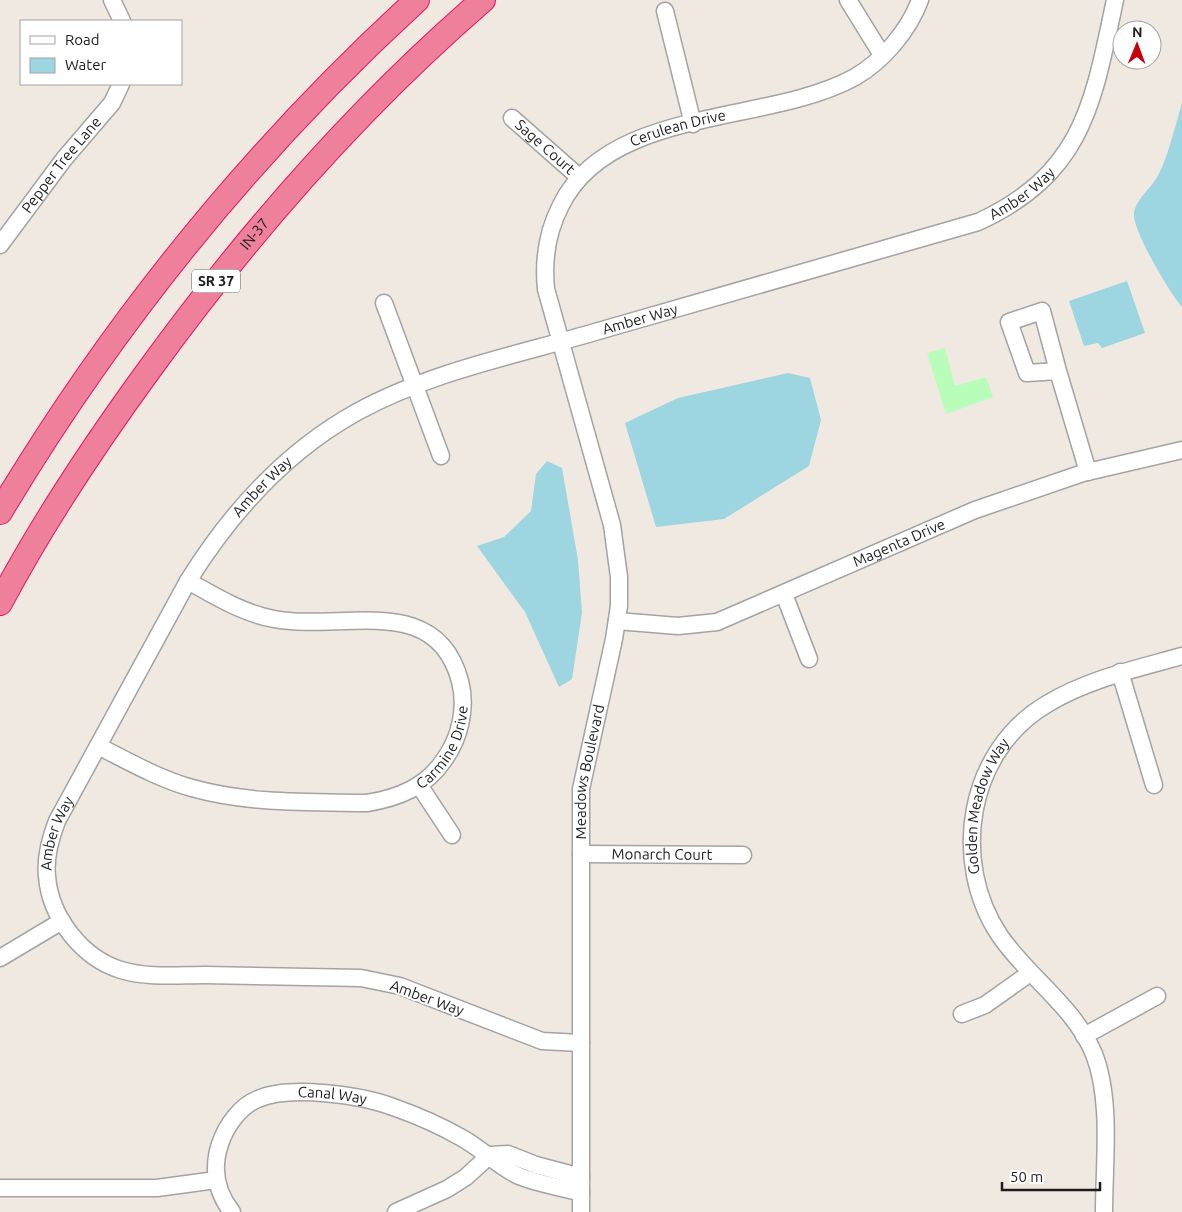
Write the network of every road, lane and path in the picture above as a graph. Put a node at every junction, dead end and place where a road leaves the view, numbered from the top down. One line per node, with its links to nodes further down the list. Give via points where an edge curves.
1 (112, 0): 8 (street)
2 (417, 0): 22 (highway, SR 37, via 299,116 215,211 100,359)
3 (484, 0): 25 (highway, IN-37 / SR 37, via 356,121 232,261 108,426)
4 (848, 0): 9 (street)
5 (920, 0): 9 (street, Cerulean Drive, via 905,29)
6 (1115, 0): 16 (street, Amber Way, via 1099,77 1084,122 1050,172 996,214 978,222)
7 (665, 11): 12 (street)
8 (122, 20)
9 (882, 55): 12 (street, Cerulean Drive, via 866,70 839,84)
10 (121, 85): 14 (street, Pepper Tree Lane, via 112,103 64,159)
11 (512, 118): 13 (street, Sage Court)
12 (693, 124): 13 (street, Cerulean Drive, via 612,150)
13 (579, 177): 16 (street, Cerulean Drive, via 566,193 547,243 546,289)
14 (0, 245)
15 (384, 303): 18 (street)
16 (561, 342): 18 (street, Amber Way, via 443,376); 26 (street, Meadows Boulevard, via 617,548)
17 (1058, 371): 21 (street)
18 (416, 387): 20 (street); 23 (street, Amber Way, via 357,412 278,469 226,524)
19 (1182, 450): 21 (street, Magenta Drive)
20 (441, 456)
21 (1088, 472): 24 (street, Magenta Drive, via 975,510)
22 (0, 512)
23 (188, 581): 30 (street, Amber Way); 31 (street, Carmine Drive, via 229,604 275,619 410,624 434,636 451,656 456,669 462,692 462,716 449,753 439,768)
24 (784, 594): 26 (street, Magenta Drive, via 717,622 678,626); 28 (street)
25 (0, 603)
26 (617, 622): 34 (street, Meadows Boulevard, via 581,789)
27 (1182, 656): 29 (street, Golden Meadow Way)
28 (809, 659)
29 (1120, 672): 32 (street); 38 (street, Golden Meadow Way, via 1046,704 1024,721 1004,743 981,783 971,828 976,886 1000,935)
30 (98, 746): 31 (street, Carmine Drive, via 191,788 247,798 367,803 402,795); 36 (street, Amber Way, via 57,821 48,847 49,889)
31 (420, 785): 33 (street)
32 (1154, 785)
33 (452, 835)
34 (581, 854): 35 (street, Monarch Court); 42 (street, Meadows Boulevard)
35 (743, 854)
36 (62, 921): 37 (street); 42 (street, Amber Way, via 70,934 96,958 128,971 380,981 542,1041)
37 (0, 958)
38 (1030, 973): 40 (street, via 985,1005); 41 (street, Golden Meadow Way, via 1067,1011)
39 (1157, 996): 41 (street)
40 (962, 1014)
41 (1084, 1036): 50 (street, Golden Meadow Way, via 1098,1066 1104,1093)
42 (581, 1043): 45 (street, Meadows Boulevard)
43 (490, 1155): 44 (street, Canal Way, via 461,1137 392,1106 332,1095 284,1093 258,1099 236,1116 220,1144); 45 (street, Canal Way, via 504,1168 520,1176); 48 (street, via 447,1189)
44 (216, 1180): 46 (street, via 157,1188); 47 (street, Canal Way)
45 (581, 1185): 49 (street, Meadows Boulevard)
46 (0, 1188)
47 (232, 1212)
48 (396, 1212)
49 (581, 1212)
50 (1104, 1212)

